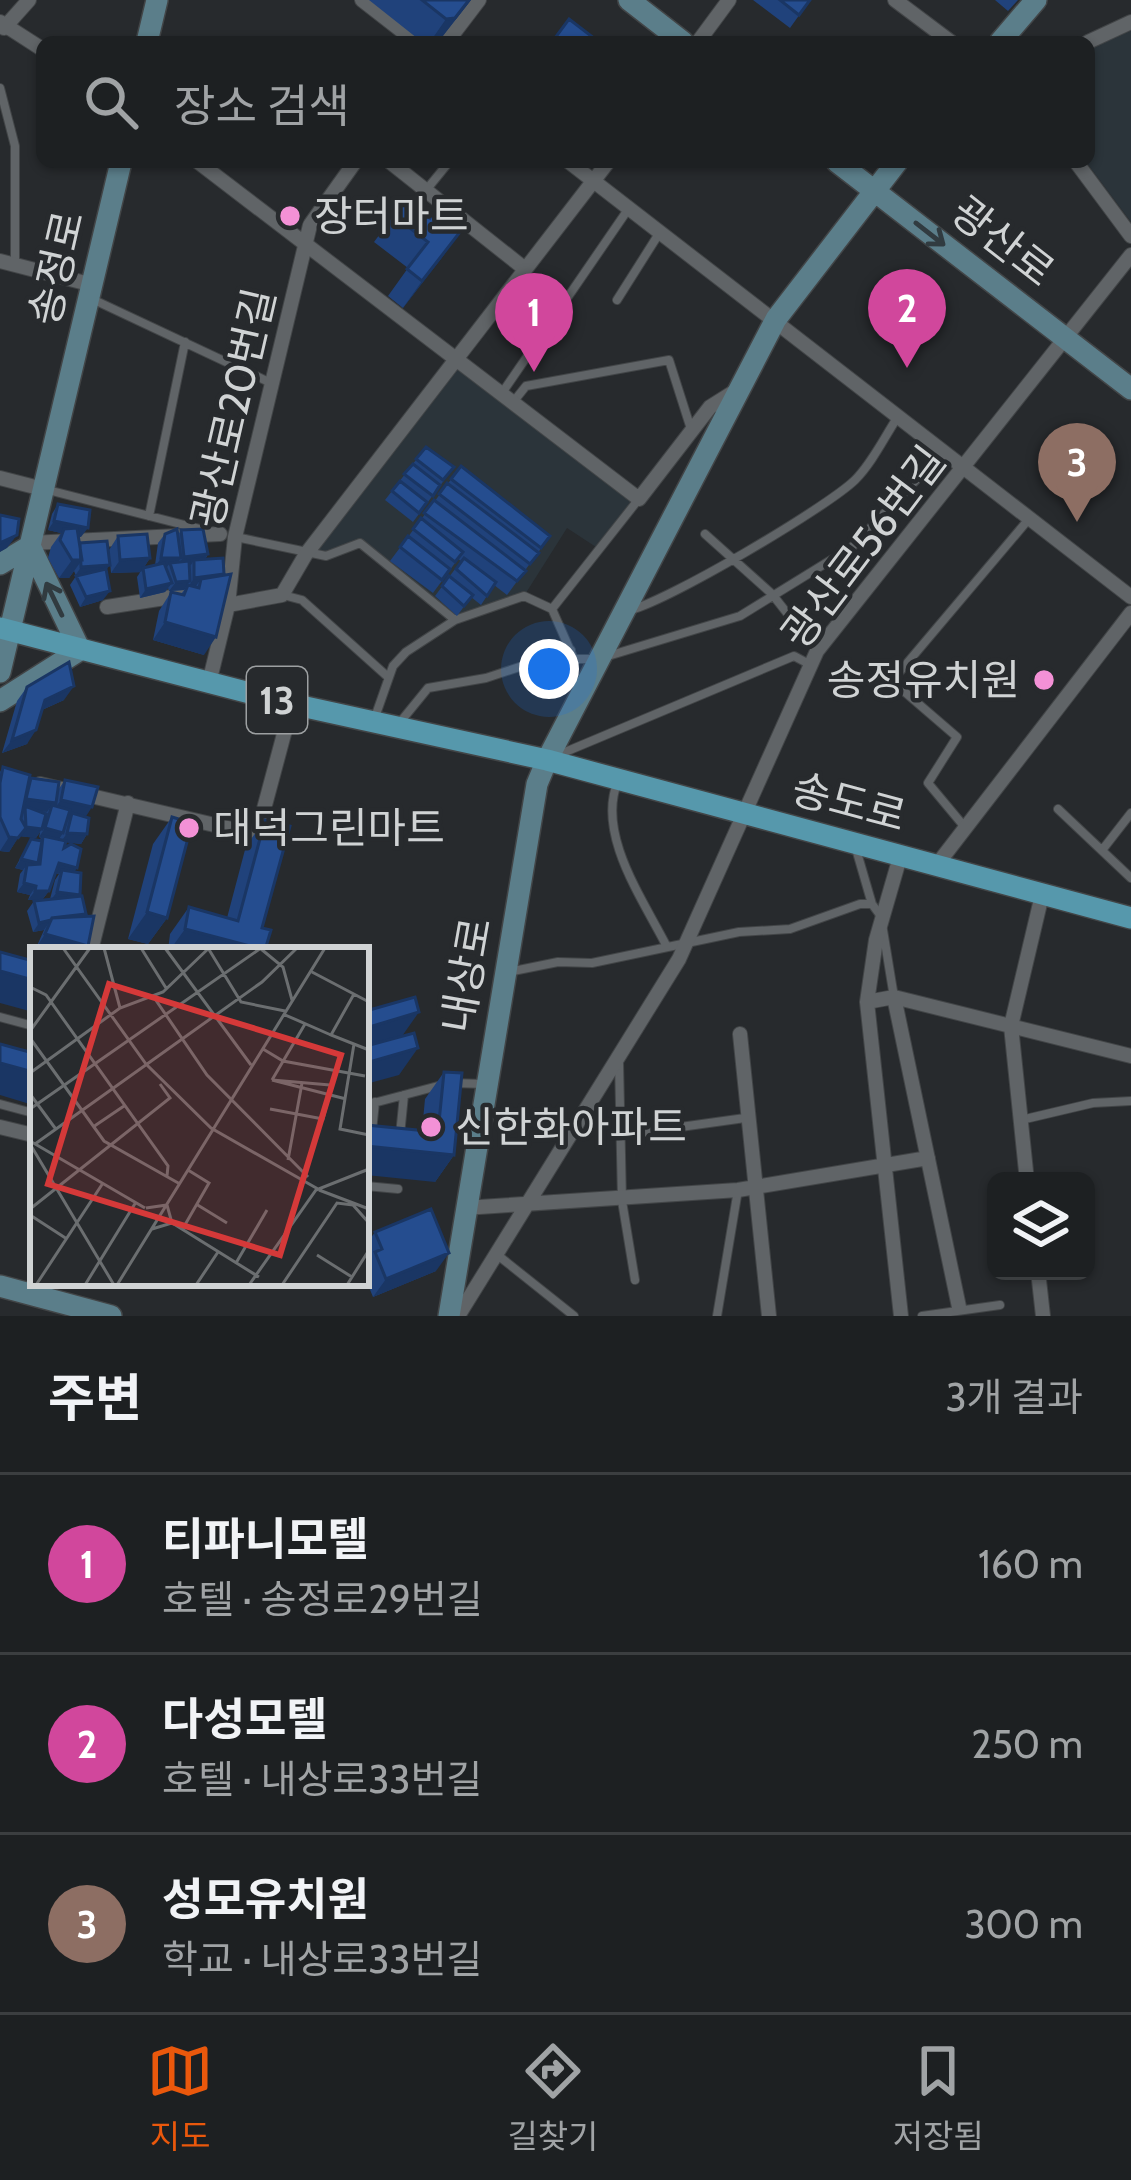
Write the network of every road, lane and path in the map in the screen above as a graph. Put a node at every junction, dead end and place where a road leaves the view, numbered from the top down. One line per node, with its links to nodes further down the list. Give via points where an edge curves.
1 (28, 0): 10 (street)
2 (157, 0): 11 (main road)
3 (362, 0): 12 (street)
4 (478, 0): 13 (street)
5 (629, 0): 14 (main road)
6 (729, 0): 15 (street)
7 (895, 0): 16 (street)
8 (1036, 0): 17 (main road)
9 (1131, 22): 18 (street)
10 (2, 26): 19 (street)
11 (149, 36)
12 (408, 36)
13 (451, 36)
14 (675, 36)
15 (702, 36)
16 (943, 36)
17 (1005, 36)
18 (1095, 39)
19 (36, 46)
20 (0, 88): 39 (lane, via 15,146)
21 (120, 168): 41 (main road, 송정로)
22 (207, 168): 37 (street)
23 (350, 168): 37 (street, 광산로20번길)
24 (399, 168): 32 (street)
25 (444, 168): 32 (lane)
26 (577, 168): 31 (street)
27 (603, 168): 31 (street)
28 (845, 168): 33 (main road, 광산로)
29 (892, 168): 33 (main road, 내상로)
30 (1080, 168): 36 (street)
31 (593, 181): 34 (street); 40 (street)
32 (426, 190): 40 (street)
33 (873, 190): 43 (main road, 내상로); 44 (main road, 광산로, one-way to 44)
34 (629, 208): 35 (street); 50 (lane)
35 (660, 232): 42 (lane); 43 (street)
36 (1131, 236)
37 (305, 240): 46 (street); 47 (street, 광산로20번길)
38 (1131, 255): 44 (street, 광산로)
39 (7, 262): 41 (street)
40 (525, 269): 46 (street)
41 (92, 292): 45 (lane); 56 (main road, 송정로)
42 (616, 300)
43 (776, 319): 49 (main road, 내상로); 51 (street)
44 (1064, 338): 48 (main road, 광산로); 54 (street, 광산로56번길)
45 (185, 342): 47 (lane); 58 (lane)
46 (455, 356): 50 (street); 63 (street)
47 (271, 383): 61 (street, 광산로20번길)
48 (1131, 389)
49 (737, 390): 52 (street); 73 (main road, 내상로)
50 (508, 398): 52 (lane, via 526,386 670,360); 57 (street)
51 (898, 417): 53 (street); 64 (lane, via 855,479)
52 (692, 429): 57 (street)
53 (943, 452): 54 (street); 67 (lane, via 852,547)
54 (964, 469): 59 (street); 79 (street, 광산로56번길)
55 (0, 478): 56 (street)
56 (43, 489): 58 (lane); 62 (main road, 송정로)
57 (639, 499): 72 (lane)
58 (149, 517): 61 (lane)
59 (1029, 519): 69 (street); 95 (lane, via 892,681 956,737 928,783)
60 (705, 534): 64 (lane)
61 (228, 535): 62 (street); 63 (lane); 66 (street, 광산로20번길)
62 (30, 544): 65 (main road); 76 (main road, 송정로); 77 (main road, one-way to 62)
63 (306, 554): 68 (street); 75 (lane, via 335,556 360,543)
64 (729, 561): 67 (lane); 73 (lane)
65 (0, 564)
66 (230, 584): 70 (street, 광산로20번길); 71 (street)
67 (772, 594): 79 (lane); 80 (lane, via 740,616)
68 (282, 595): 70 (street); 82 (lane, via 302,600)
69 (1131, 597)
70 (228, 605): 83 (street, 광산로20번길)
71 (106, 607)
72 (552, 609): 75 (lane, via 524,596); 78 (lane)
73 (623, 612): 80 (main road, 내상로)
74 (1131, 613): 95 (street)
75 (455, 620): 82 (lane, via 406,652)
76 (5, 629): 77 (main road, 송도로 / 13); 81 (main road, 송정로)
77 (80, 650): 83 (main road, 송도로 / 13); 84 (main road)
78 (571, 650): 80 (lane, via 574,659); 87 (lane, via 428,688)
79 (814, 658): 88 (lane, via 794,656); 94 (street, 광산로56번길)
80 (599, 659): 88 (main road, 내상로)
81 (0, 672)
82 (388, 677): 86 (lane)
83 (209, 683): 85 (main road, 송도로 / 13)
84 (0, 701)
85 (292, 704): 86 (main road, 송도로 / 13); 91 (street, via 257,836)
86 (374, 722): 87 (main road, 송도로 / 13)
87 (397, 726): 88 (main road, 송도로 / 13)
88 (547, 760): 90 (main road, 송도로 / 13); 108 (main road, 내상로)
89 (21, 780): 91 (street)
90 (618, 781): 94 (main road, 송도로 / 13); 106 (lane, via 610,802 619,845)
91 (128, 803): 107 (street)
92 (1058, 809): 97 (lane)
93 (1131, 813): 97 (lane)
94 (748, 816): 96 (main road, 송도로 / 13); 105 (street, 광산로56번길)
95 (963, 825): 99 (street)
96 (856, 845): 98 (main road, 송도로 / 13); 102 (lane)
97 (1103, 849): 100 (lane)
98 (900, 857): 99 (main road, 송도로 / 13); 104 (street)
99 (936, 866): 101 (main road, 송도로 / 13)
100 (1131, 878)
101 (1042, 895): 103 (main road, 송도로 / 13); 113 (street)
102 (872, 904): 104 (lane); 105 (lane, via 790,929)
103 (1131, 918)
104 (882, 920): 109 (lane); 110 (street)
105 (688, 941): 106 (lane); 116 (street, 광산로56번길)
106 (666, 945): 108 (lane)
107 (92, 947)
108 (506, 972): 117 (main road, 내상로)
109 (894, 997): 110 (street); 113 (street); 130 (street)
110 (867, 1002): 131 (street)
111 (0, 1017): 112 (lane)
112 (30, 1025)
113 (1011, 1026): 115 (street); 124 (street)
114 (740, 1034): 123 (street)
115 (1131, 1056)
116 (619, 1061): 127 (lane); 138 (street, 광산로56번길)
117 (487, 1084): 118 (lane); 139 (main road, 내상로)
118 (404, 1095): 120 (lane); 129 (lane)
119 (1131, 1101): 124 (lane)
120 (370, 1103): 128 (lane)
121 (0, 1104): 122 (lane)
122 (30, 1112)
123 (745, 1118): 127 (lane); 134 (street)
124 (1020, 1120): 132 (street)
125 (0, 1127): 126 (street)
126 (30, 1135)
127 (623, 1135): 137 (lane)
128 (370, 1142)
129 (399, 1146)
130 (928, 1158): 131 (street); 145 (street)
131 (883, 1168): 134 (street); 151 (street)
132 (1026, 1172)
133 (369, 1186): 135 (lane)
134 (754, 1188): 136 (street); 150 (street)
135 (398, 1189)
136 (738, 1190): 137 (street); 149 (lane)
137 (622, 1201): 138 (street); 141 (lane)
138 (524, 1206): 139 (street); 140 (street, 광산로56번길)
139 (464, 1208): 147 (main road, 내상로)
140 (494, 1253): 147 (street, 광산로56번길); 148 (lane)
141 (635, 1280)
142 (1039, 1280): 153 (street)
143 (0, 1286): 146 (main road)
144 (1000, 1305): 145 (lane)
145 (959, 1307): 152 (lane)
146 (111, 1316)
147 (453, 1316)
148 (574, 1316)
149 (717, 1316)
150 (769, 1316)
151 (901, 1316)
152 (922, 1316)
153 (1043, 1316)

